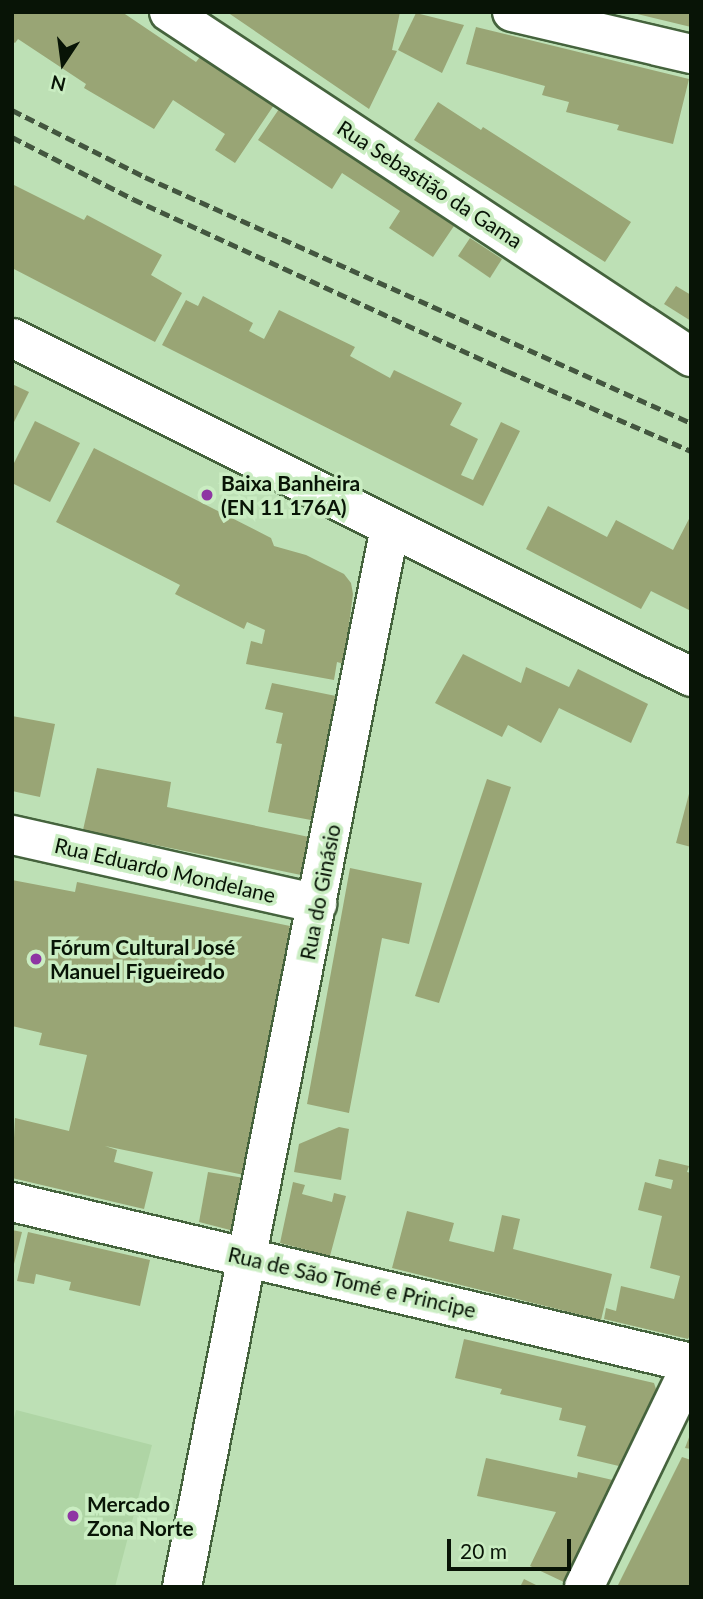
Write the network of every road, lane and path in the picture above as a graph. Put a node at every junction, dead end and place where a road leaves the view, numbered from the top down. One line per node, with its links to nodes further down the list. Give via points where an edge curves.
1 (169, 12): 5 (street, Rua Sebastião da Gama)
2 (512, 12): 3 (street)
3 (691, 54)
4 (12, 338): 6 (street)
5 (691, 356)
6 (390, 527): 7 (street); 9 (street, Rua do Ginásio)
7 (691, 677)
8 (12, 835): 9 (street, Rua Eduardo Mondelane)
9 (317, 904): 11 (street, Rua do Ginásio)
10 (12, 1202): 11 (street, Rua de São Tomé e Principe)
11 (249, 1257): 12 (street, Rua de São Tomé e Principe); 13 (street, Rua do Ginásio)
12 (691, 1365): 14 (street)
13 (182, 1587)
14 (584, 1587)

